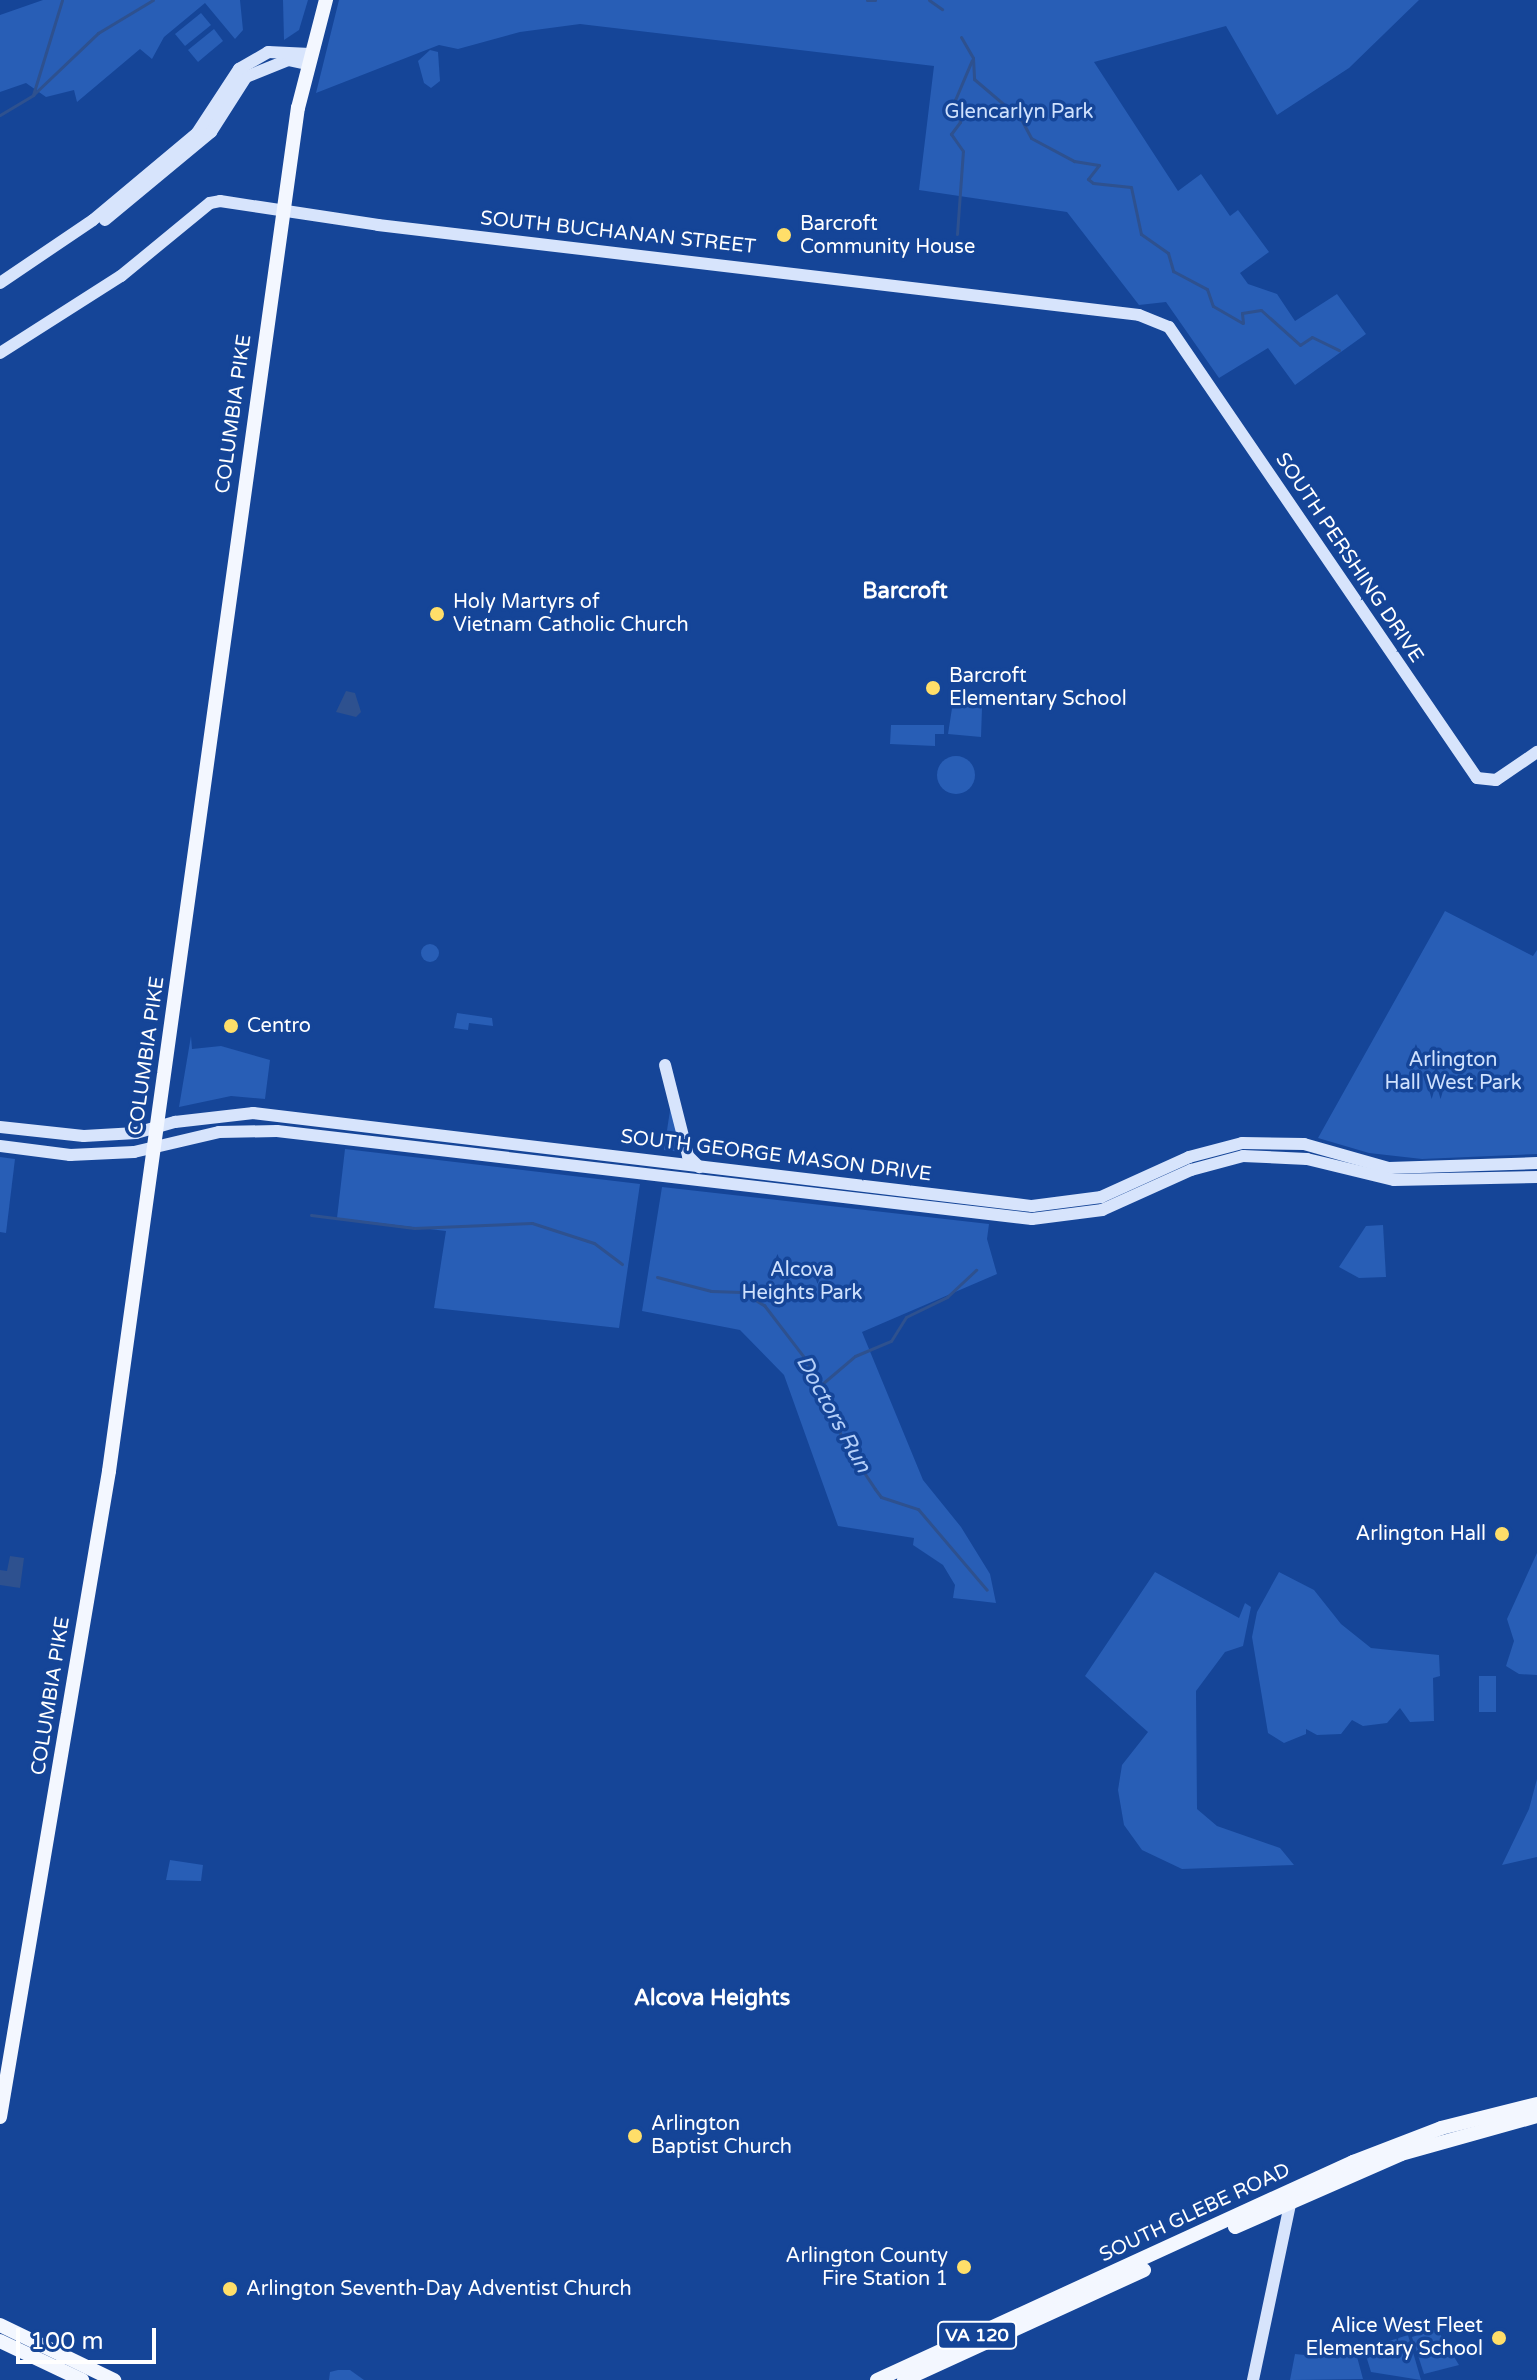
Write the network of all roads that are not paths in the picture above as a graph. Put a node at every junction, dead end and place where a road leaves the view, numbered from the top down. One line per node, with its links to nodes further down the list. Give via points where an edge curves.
1 (326, 0): 2 (main road, COLUMBIA PIKE)
2 (308, 59): 3 (main road, COLUMBIA PIKE); 4 (main road, via 280,50 246,64 230,78 197,133 93,220); 5 (main road, via 280,62 246,77 203,139 86,235)
3 (283, 211): 6 (main road, SOUTH BUCHANAN STREET); 7 (main road, SOUTH BUCHANAN STREET, via 210,203 121,276); 10 (main road, COLUMBIA PIKE)
4 (0, 283)
5 (0, 292)
6 (1139, 315): 8 (main road, SOUTH PERSHING DRIVE, via 1169,327 1477,778 1496,780)
7 (0, 353)
8 (1537, 752)
9 (665, 1065): 15 (main road, via 688,1156)
10 (159, 1126): 11 (main road, SOUTH GEORGE MASON DRIVE, via 84,1136); 13 (main road, COLUMBIA PIKE); 15 (main road, SOUTH GEORGE MASON DRIVE, via 253,1113)
11 (0, 1127)
12 (0, 1146): 13 (main road, SOUTH GEORGE MASON DRIVE, via 70,1155)
13 (155, 1147): 16 (main road, SOUTH GEORGE MASON DRIVE, via 219,1132 277,1131 1032,1219 1102,1210 1191,1170 1243,1156 1307,1159 1394,1180); 18 (main road, COLUMBIA PIKE, via 109,1471)
14 (1537, 1163): 15 (main road, SOUTH GEORGE MASON DRIVE, via 1389,1168 1304,1144 1242,1143 1189,1157 1101,1197 1032,1206)
15 (699, 1167)
16 (1537, 1177)
17 (1533, 2111): 19 (main road, SOUTH GLEBE ROAD / VA 120, via 1441,2128)
18 (0, 2117)
19 (1292, 2196): 26 (main road, SOUTH GLEBE ROAD / VA 120); 27 (main road, SOUTH GLEBE ROAD / VA 120); 28 (main road)
20 (0, 2325): 23 (main road)
21 (0, 2341): 22 (main road)
22 (50, 2366): 23 (main road, via 57,2361); 24 (main road)
23 (95, 2371): 25 (main road)
24 (82, 2380)
25 (114, 2380)
26 (877, 2380)
27 (904, 2380)
28 (1253, 2380)

